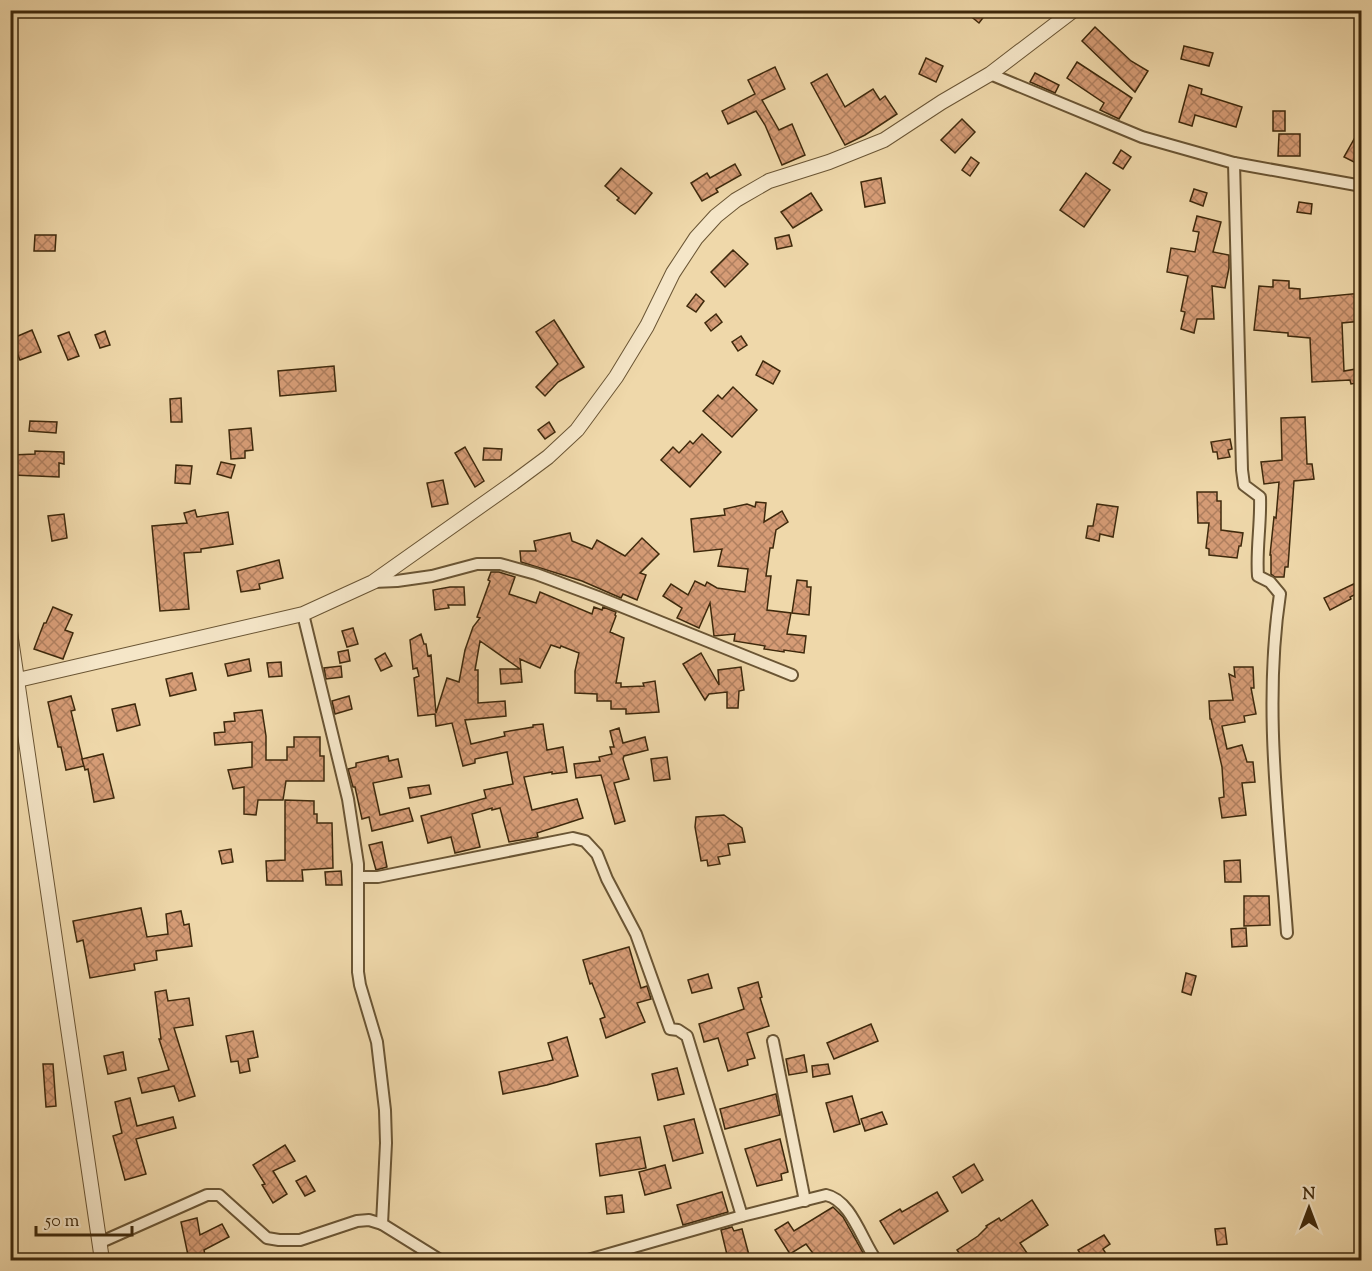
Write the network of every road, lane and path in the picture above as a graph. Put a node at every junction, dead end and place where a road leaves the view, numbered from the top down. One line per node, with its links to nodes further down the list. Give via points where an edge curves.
1 (1074, 10): 2 (street)
2 (990, 74): 3 (street, via 1142,137); 5 (street, via 884,140 769,181 729,205 696,238 616,377 577,430 522,477)
3 (1234, 163): 4 (street); 11 (street, via 1242,470 1244,485 1260,497 1258,576 1280,594 1274,629 1272,715)
4 (1362, 186)
5 (373, 582): 6 (street); 8 (street, via 409,580 477,564 500,564 598,597)
6 (303, 614): 9 (street); 10 (street, via 348,799)
7 (10, 632): 9 (street)
8 (792, 675)
9 (18, 680): 16 (street)
10 (358, 877): 14 (street, via 378,877 573,837 585,841 597,854 636,934 670,1029 687,1036); 15 (street, via 358,972 377,1042 385,1110)
11 (1287, 933)
12 (773, 1041): 13 (street)
13 (805, 1201): 14 (street); 20 (street, via 826,1195 835,1197 846,1208)
14 (742, 1216): 19 (street)
15 (382, 1224): 16 (street, via 357,1221 308,1239 279,1240 267,1238 219,1195 207,1195); 18 (street)
16 (99, 1243): 17 (street)
17 (102, 1260)
18 (440, 1260)
19 (588, 1260)
20 (876, 1260)

